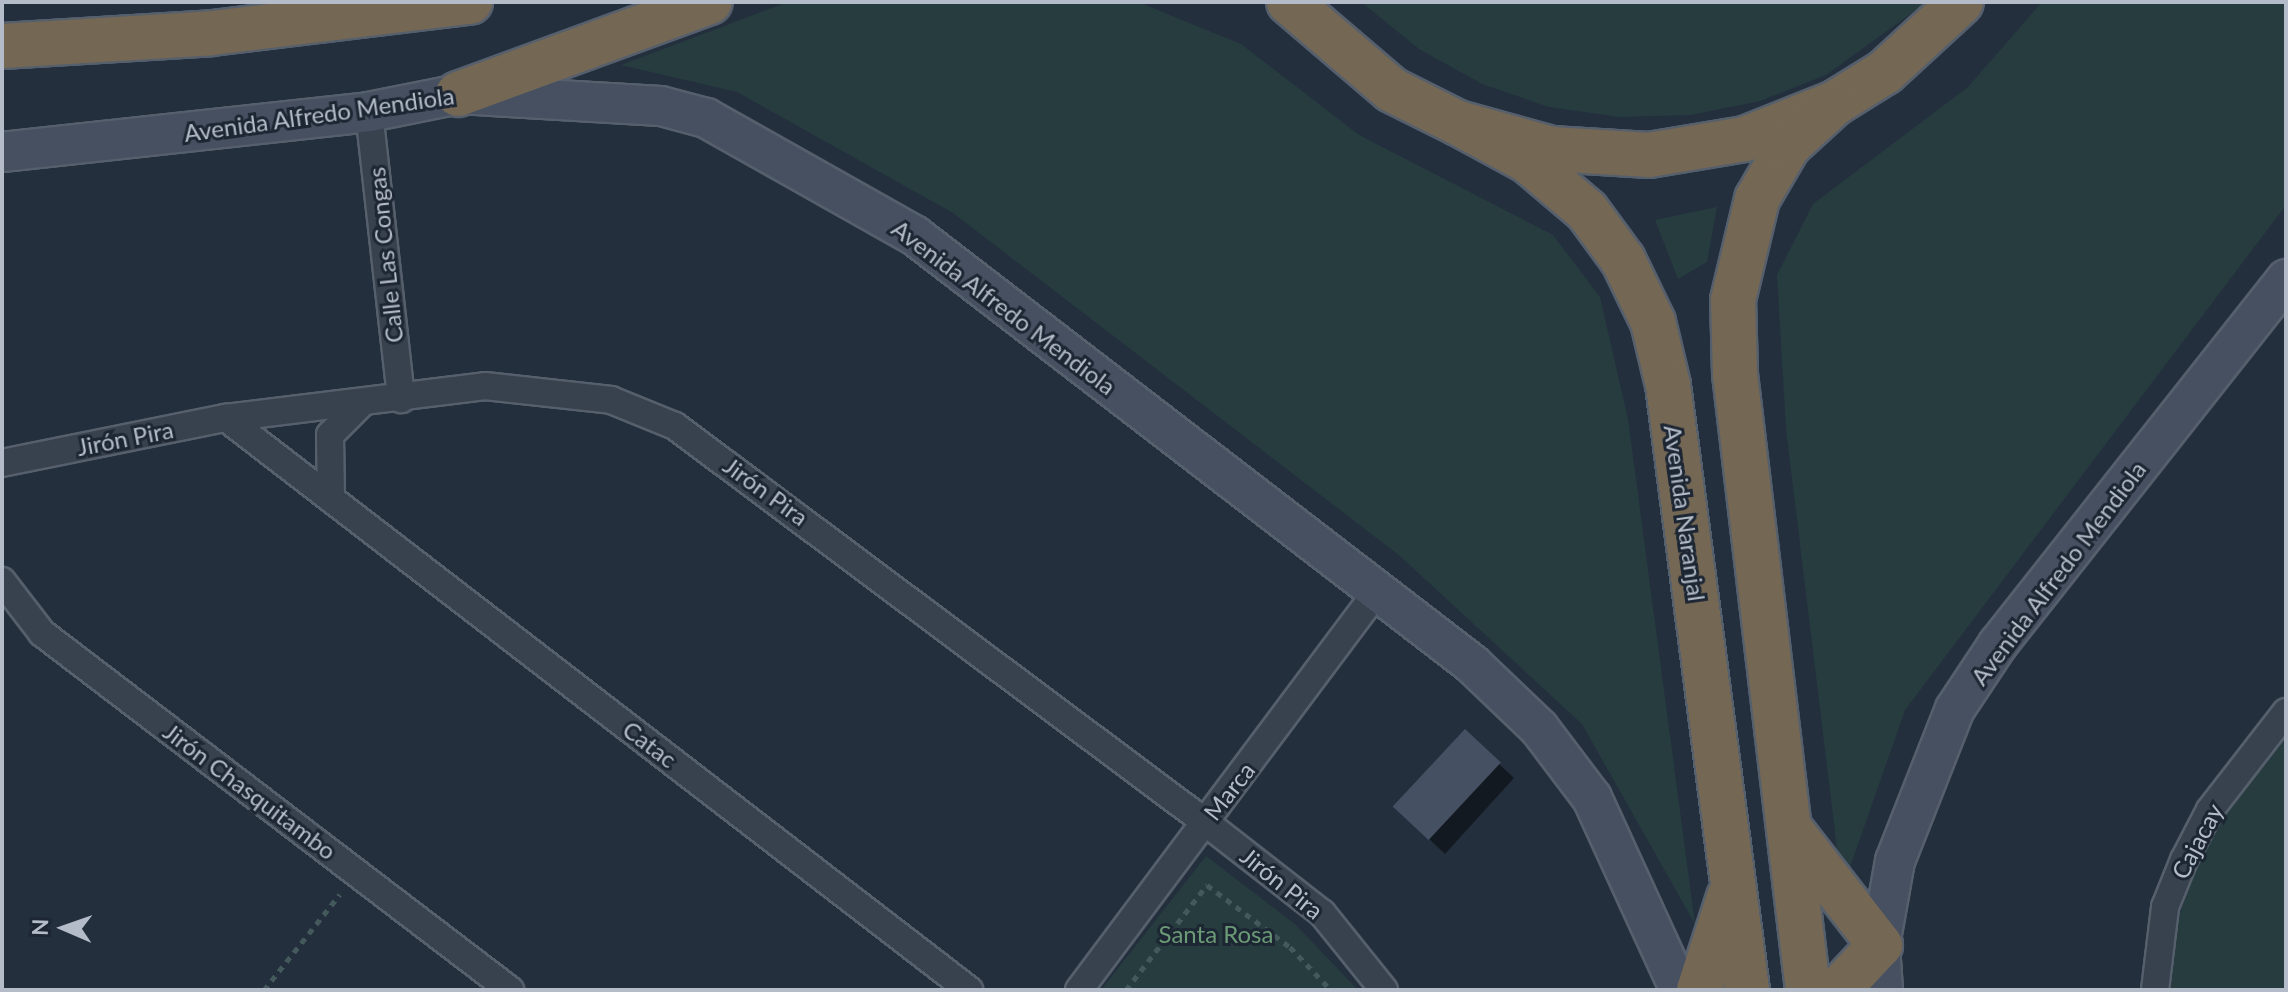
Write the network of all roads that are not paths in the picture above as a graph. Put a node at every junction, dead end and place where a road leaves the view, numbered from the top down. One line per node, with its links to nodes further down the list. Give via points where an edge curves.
1 (470, 2): 5 (highway, via 212,33)
2 (710, 2): 6 (highway)
3 (1289, 2): 9 (highway, via 1383,84)
4 (1961, 2): 7 (highway, via 1885,72)
5 (2, 46)
6 (458, 94): 8 (main road, Avenida Alfredo Mendiola); 18 (main road, Avenida Alfredo Mendiola, via 661,106 706,118 914,235)
7 (1835, 103): 9 (highway, via 1745,139 1649,155 1552,149); 21 (highway, via 1788,146 1757,199 1733,300 1735,374)
8 (369, 112): 10 (main road, Avenida Alfredo Mendiola); 12 (street, Calle Las Congas)
9 (1458, 123): 22 (highway, Avenida Naranjal, via 1528,161 1587,211 1623,260 1653,322 1668,385)
10 (2, 152)
11 (2286, 279): 23 (main road, Avenida Alfredo Mendiola, via 1998,644 1955,709 1895,861)
12 (401, 399): 13 (street, Jirón Pira); 20 (street, Jirón Pira, via 485,386 557,390 611,400 675,426)
13 (362, 403): 14 (street, Jirón Pira); 16 (street, via 330,435)
14 (226, 418): 15 (street, Jirón Pira); 16 (street, Catac)
15 (2, 463)
16 (331, 499): 25 (street, Catac)
17 (2, 581): 24 (street, Jirón Chasquitambo, via 42,633)
18 (1377, 591): 20 (street, Marca); 28 (main road, Avenida Alfredo Mendiola, via 1472,664 1539,728 1592,798)
19 (2286, 712): 34 (street, Cajacay, via 2210,810 2184,860 2165,907)
20 (1205, 822): 26 (street, Marca); 27 (street, Jirón Pira, via 1322,913)
21 (1790, 829): 23 (highway); 31 (highway)
22 (1733, 883): 29 (highway); 30 (highway, Avenida Naranjal)
23 (1880, 945): 32 (highway); 33 (main road)
24 (510, 990)
25 (969, 990)
26 (1079, 990)
27 (1384, 990)
28 (1680, 990)
29 (1699, 990)
30 (1747, 990)
31 (1808, 990)
32 (1838, 990)
33 (1883, 990)
34 (2155, 990)

